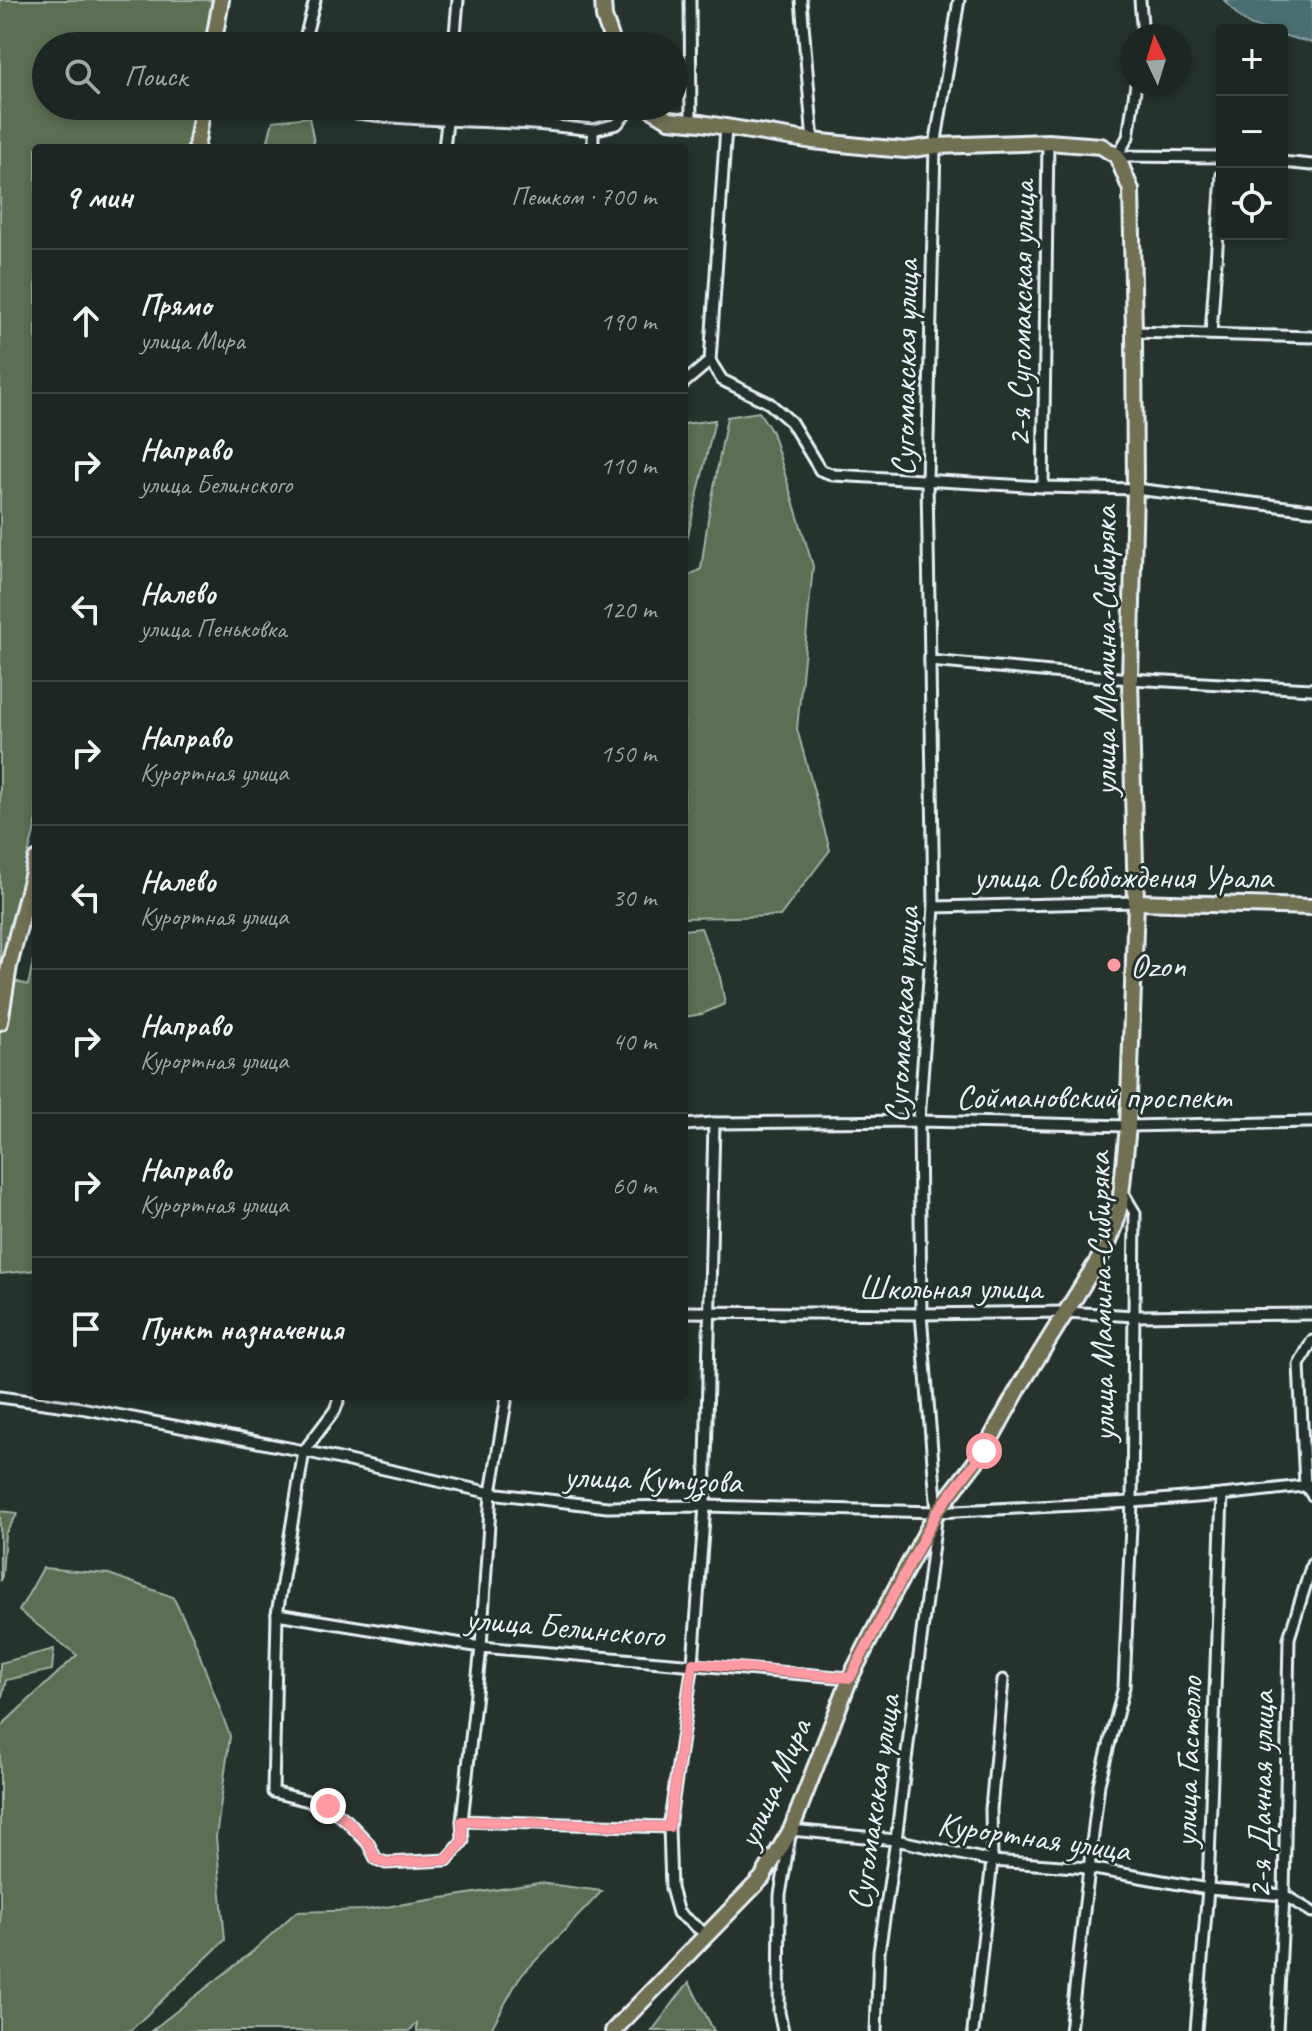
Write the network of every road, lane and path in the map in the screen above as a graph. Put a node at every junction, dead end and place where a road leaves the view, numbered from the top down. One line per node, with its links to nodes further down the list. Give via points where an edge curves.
1 (221, 0): 10 (main road)
2 (315, 0): 11 (street)
3 (458, 0): 12 (street)
4 (603, 0): 13 (main road)
5 (690, 0): 20 (street)
6 (801, 0): 23 (street)
7 (959, 0): 28 (street, Сугомакская улица)
8 (1140, 0): 9 (street)
9 (1142, 24)
10 (218, 32)
11 (307, 32)
12 (455, 32)
13 (609, 32)
14 (1134, 96): 29 (street, via 1128,137)
15 (201, 120): 25 (main road)
16 (436, 120): 19 (street)
17 (620, 120): 22 (street)
18 (669, 120): 20 (main road)
19 (448, 121): 22 (street); 26 (street)
20 (691, 122): 21 (main road)
21 (726, 127): 23 (main road); 37 (street)
22 (593, 130): 27 (street)
23 (813, 141): 28 (main road, via 905,150)
24 (1048, 142): 28 (main road); 29 (main road, via 1101,146); 40 (street, 2-я Сугомакская улица)
25 (197, 144)
26 (445, 144)
27 (593, 144)
28 (935, 146): 39 (street, Сугомакская улица)
29 (1117, 156): 30 (street); 34 (main road, улица Мамина-Сибиряка, via 1131,190)
30 (1216, 157)
31 (1288, 163): 32 (street)
32 (1312, 165)
33 (1218, 240): 35 (street)
34 (1134, 332): 35 (street); 41 (main road, улица Мамина-Сибиряка)
35 (1211, 334): 36 (street)
36 (1312, 337)
37 (710, 361): 38 (street); 39 (street, via 722,380 769,403 791,422 820,470)
38 (688, 380)
39 (927, 481): 40 (street); 43 (street, Сугомакская улица)
40 (1043, 487): 41 (street)
41 (1135, 489): 42 (street); 44 (main road, улица Мамина-Сибиряка)
42 (1312, 510)
43 (930, 661): 44 (street); 48 (street, Сугомакская улица)
44 (1130, 679): 45 (street); 47 (main road, улица Мамина-Сибиряка)
45 (1312, 689)
46 (32, 876): 50 (main road)
47 (1136, 902): 48 (street, улица Освобождения Урала); 49 (main road, улица Освобождения Урала); 55 (main road, улица Мамина-Сибиряка)
48 (934, 907): 51 (street, Сугомакская улица)
49 (1312, 907)
50 (0, 1022)
51 (919, 1121): 53 (street, Соймановский проспект); 55 (street, Соймановский проспект); 60 (street, Сугомакская улица)
52 (1312, 1122): 55 (street, Соймановский проспект)
53 (714, 1123): 54 (street, Соймановский проспект); 58 (street)
54 (688, 1125)
55 (1128, 1126): 56 (main road, улица Мамина-Сибиряка)
56 (1121, 1190): 59 (main road, улица Мира, via 1107,1246); 62 (street, улица Мамина-Сибиряка, via 1135,1213)
57 (688, 1312): 58 (street, Школьная улица)
58 (708, 1312): 60 (street, Школьная улица); 73 (street)
59 (1065, 1312): 60 (street, Школьная улица); 62 (street, Школьная улица); 74 (main road, улица Мира, via 984,1451)
60 (921, 1314): 74 (street, Сугомакская улица)
61 (1312, 1314): 62 (street, Школьная улица)
62 (1135, 1316): 72 (street, улица Мамина-Сибиряка)
63 (1312, 1341): 68 (street, via 1299,1365)
64 (0, 1397): 67 (street, улица Кутузова)
65 (339, 1400): 67 (street)
66 (506, 1400): 69 (street)
67 (304, 1451): 69 (street, улица Кутузова); 76 (street)
68 (1309, 1485): 70 (street, улица Кутузова); 71 (street)
69 (491, 1493): 73 (street, улица Кутузова, via 607,1507); 77 (street)
70 (1222, 1495): 72 (street, улица Кутузова); 87 (street, улица Гастелло)
71 (1312, 1495)
72 (1132, 1502): 74 (street, улица Кутузова); 86 (street, улица Мамина-Сибиряка, via 1124,1687 1099,1784)
73 (705, 1506): 74 (street, улица Кутузова); 78 (street)
74 (937, 1512): 79 (main road, улица Мира); 84 (street, Сугомакская улица)
75 (1312, 1564): 88 (street, 2-я Дачная улица, via 1289,1638)
76 (277, 1614): 77 (street, улица Белинского); 81 (street, via 273,1792 328,1806 368,1843 376,1859 386,1863 447,1860 463,1841)
77 (481, 1647): 78 (street, улица Белинского); 81 (street)
78 (693, 1663): 79 (street, улица Белинского); 82 (street)
79 (850, 1678): 83 (main road, улица Мира)
80 (1003, 1680): 85 (street, via 991,1809)
81 (462, 1821): 82 (street)
82 (669, 1827): 90 (street, via 671,1888 678,1913)
83 (791, 1830): 84 (street, Курортная улица); 90 (main road, улица Мира, via 762,1878); 92 (street, via 780,1895)
84 (896, 1840): 85 (street, Курортная улица); 93 (street, Сугомакская улица, via 879,1952)
85 (992, 1861): 86 (street, Курортная улица); 94 (street)
86 (1089, 1868): 87 (street, Курортная улица); 95 (street, улица Мамина-Сибиряка)
87 (1208, 1889): 88 (street, Курортная улица); 96 (street, улица Гастелло)
88 (1284, 1895): 89 (street, Курортная улица); 97 (street, 2-я Дачная улица)
89 (1312, 1912)
90 (707, 1935): 91 (main road, улица Мира)
91 (613, 2031)
92 (783, 2031)
93 (876, 2031)
94 (973, 2031)
95 (1070, 2031)
96 (1196, 2031)
97 (1277, 2031)

